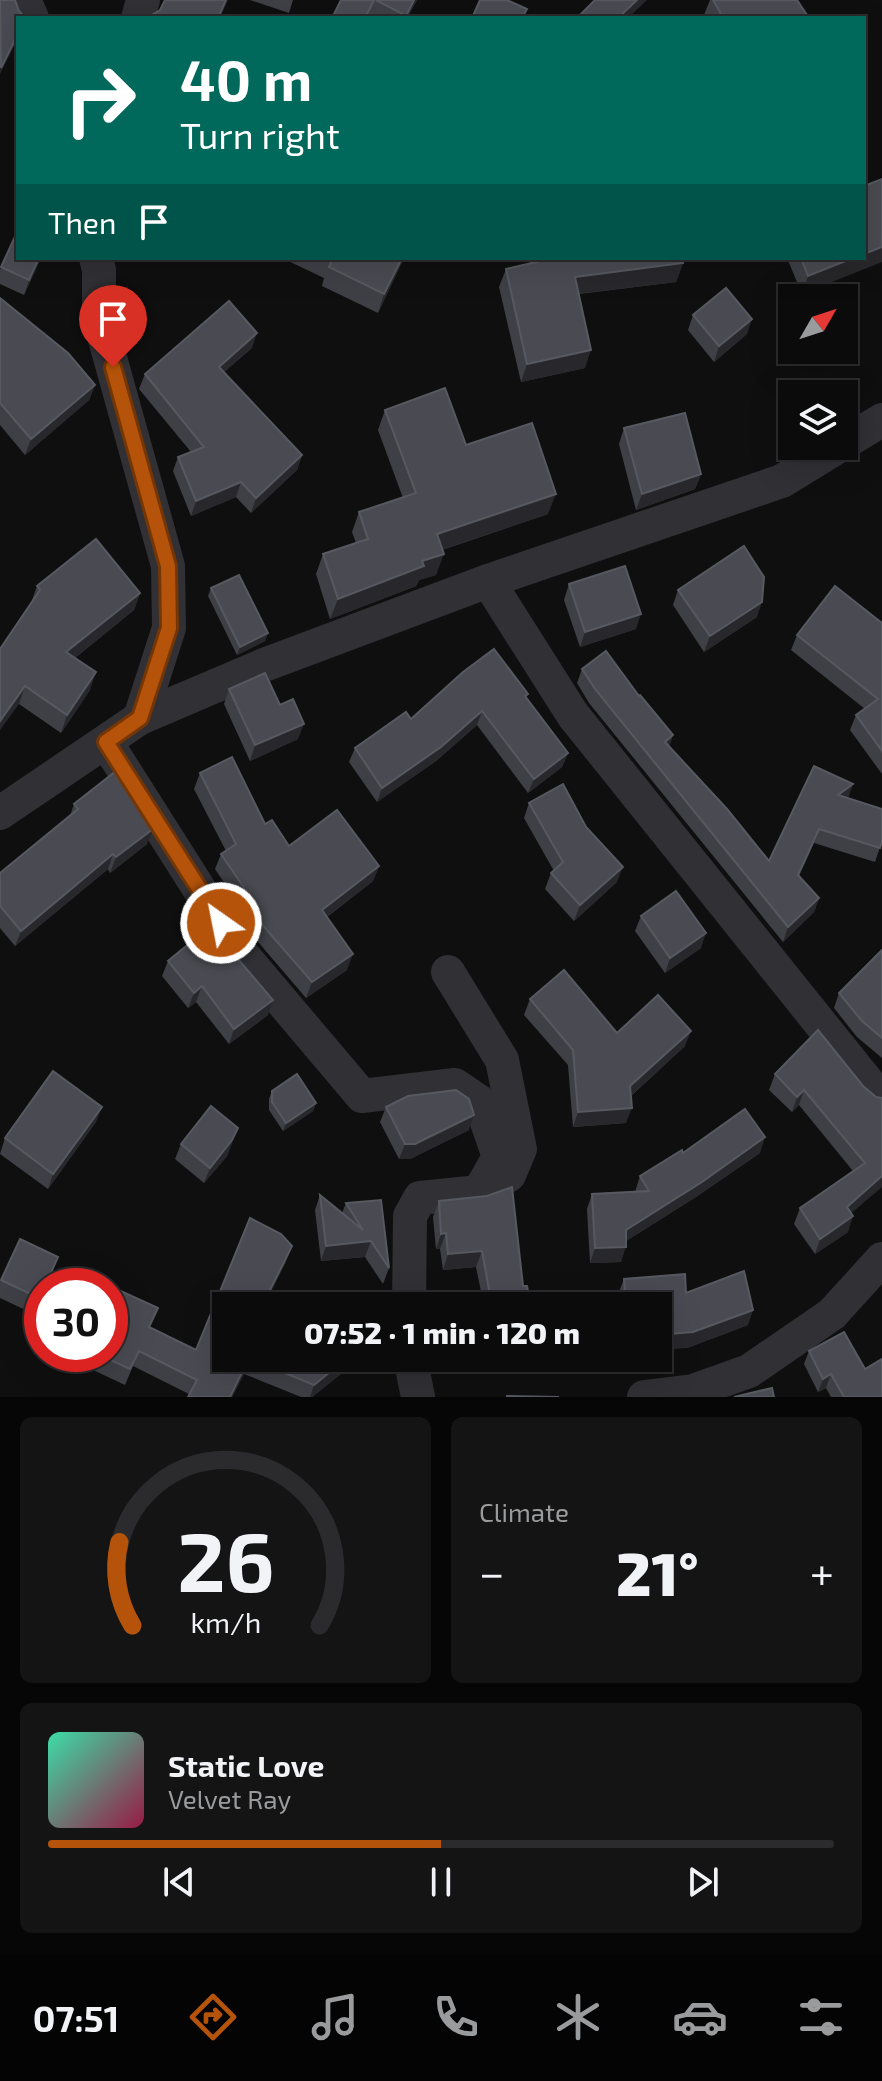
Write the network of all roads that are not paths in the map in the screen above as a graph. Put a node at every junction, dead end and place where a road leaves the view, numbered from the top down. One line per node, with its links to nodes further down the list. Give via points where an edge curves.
1 (96, 260): 6 (street, via 99,318 168,566 169,628)
2 (882, 420): 3 (street)
3 (858, 435)
4 (817, 460): 5 (street, via 782,481)
5 (488, 581): 6 (street); 10 (street, via 573,715)
6 (140, 718): 7 (street)
7 (106, 742): 8 (street); 11 (street, via 236,947 362,1096 455,1085 480,1102 499,1157)
8 (0, 813)
9 (448, 972): 11 (street, via 502,1060 520,1149 509,1175)
10 (882, 1096)
11 (479, 1192): 13 (street, via 420,1198 410,1216)
12 (882, 1259): 16 (street, via 832,1314 749,1371 693,1391)
13 (409, 1292)
14 (413, 1372): 15 (street)
15 (418, 1397)
16 (644, 1397)

